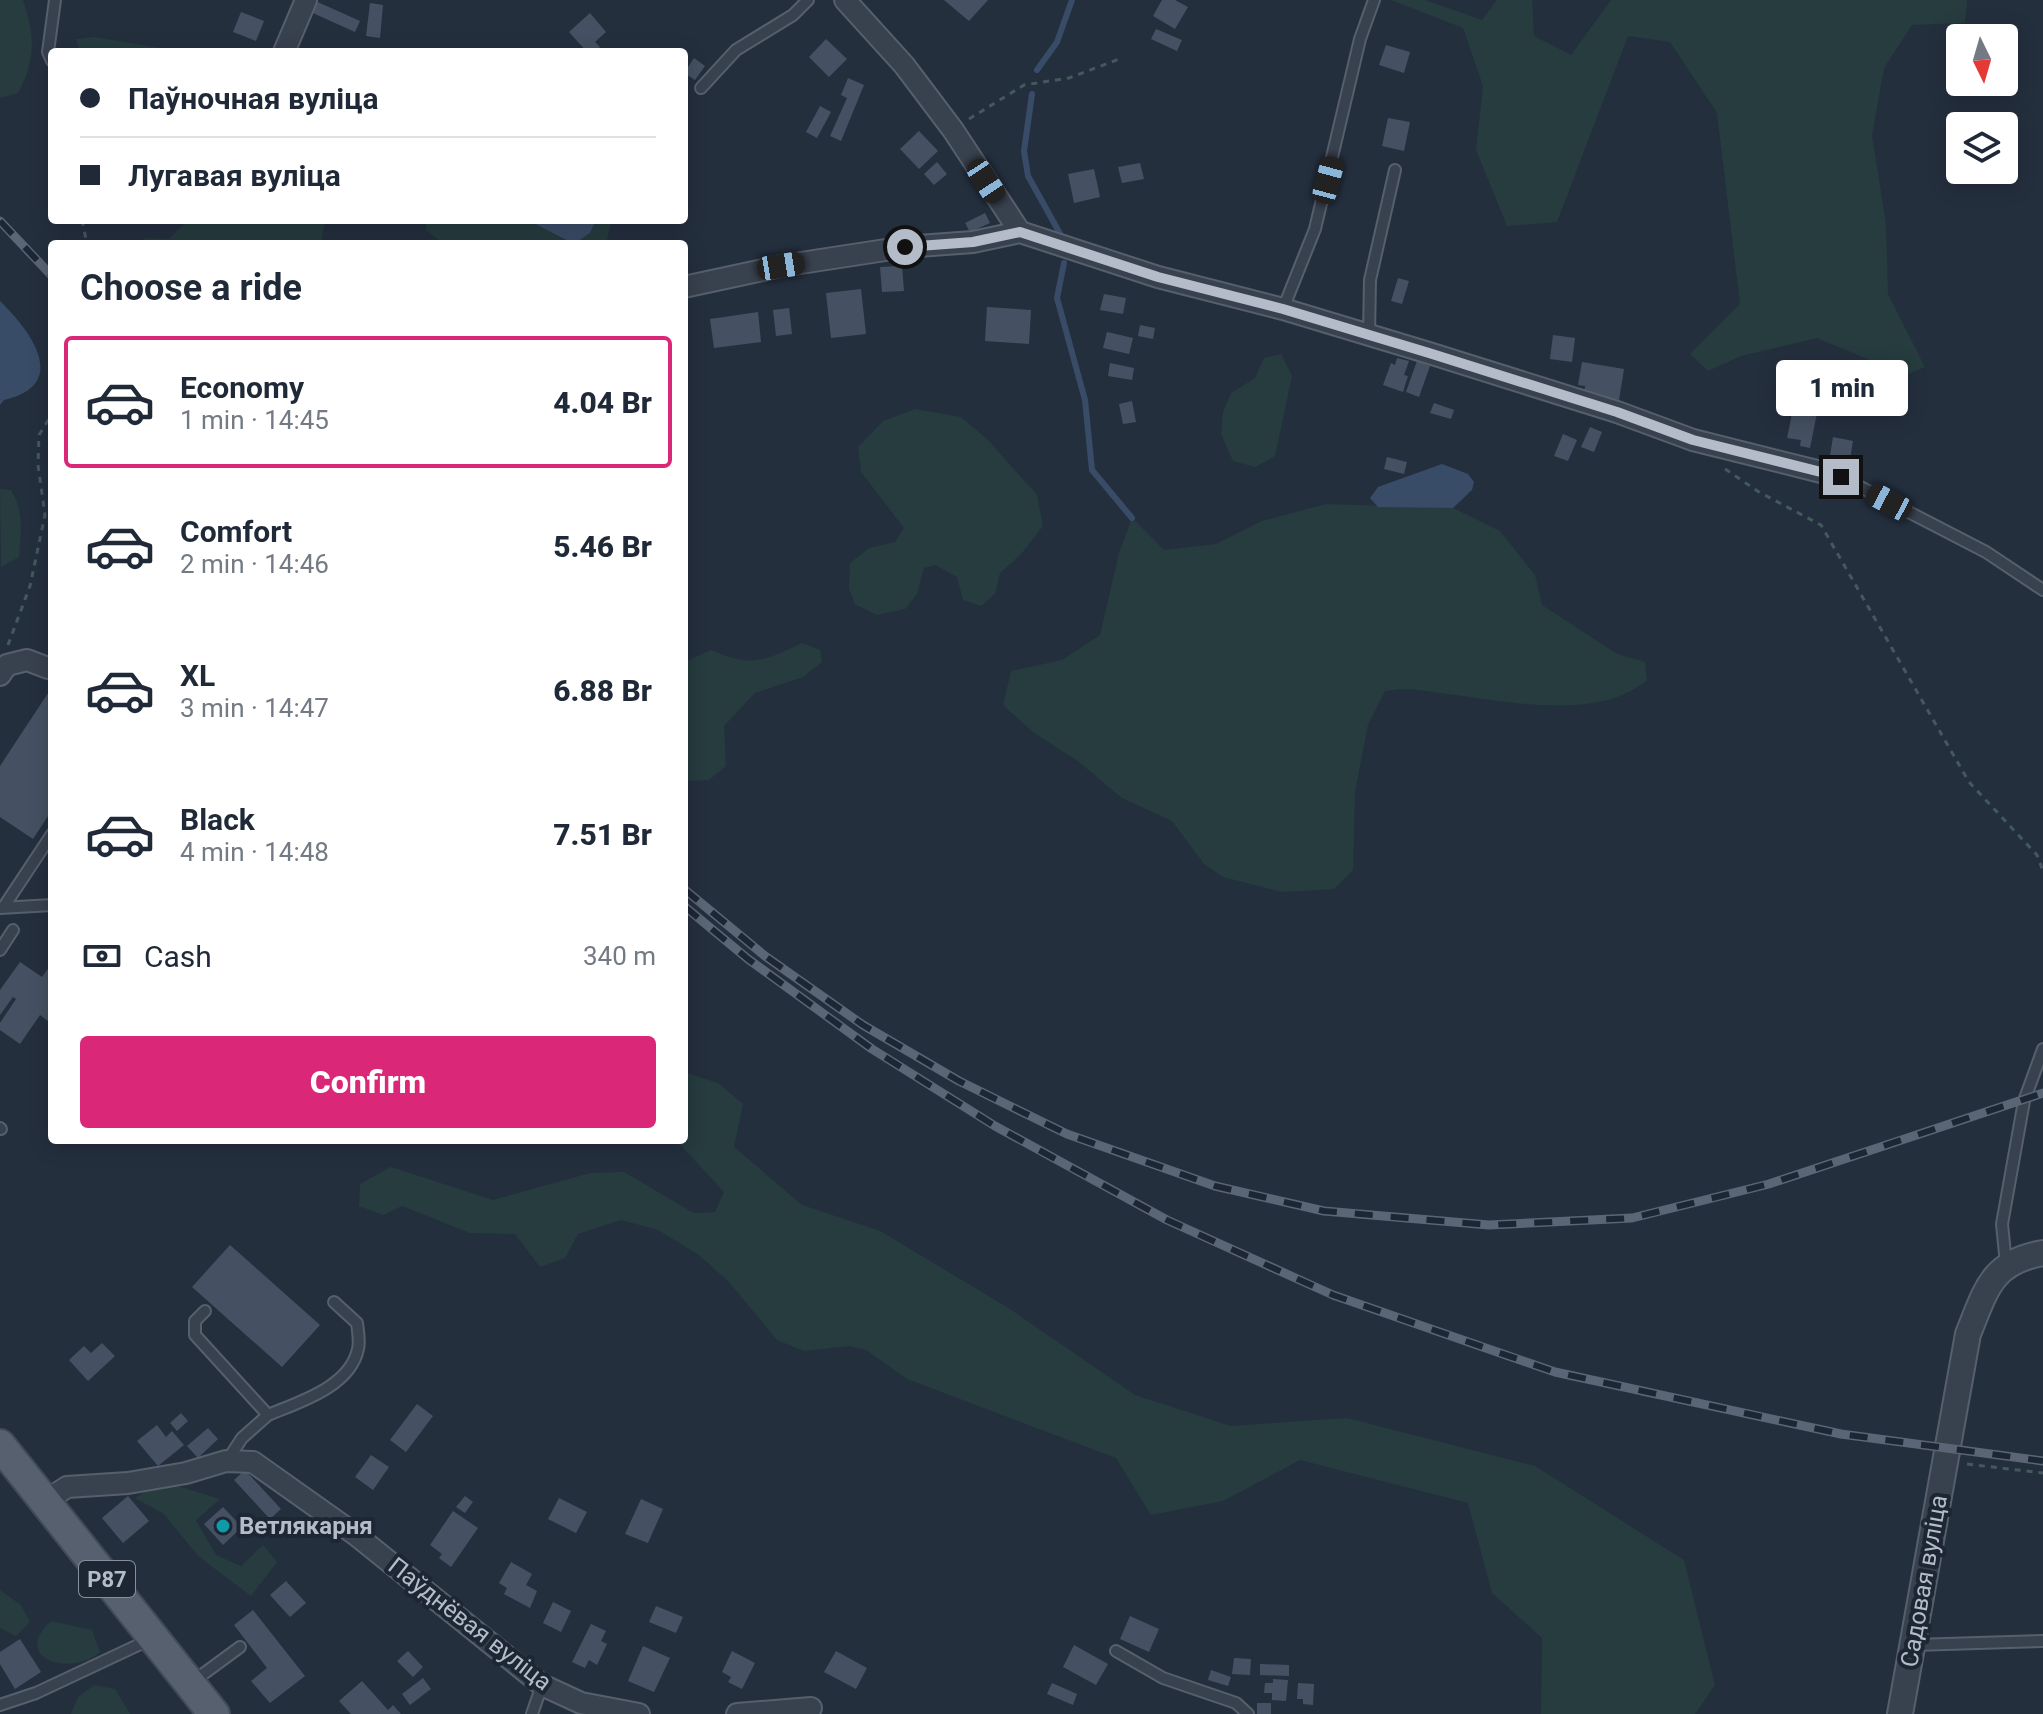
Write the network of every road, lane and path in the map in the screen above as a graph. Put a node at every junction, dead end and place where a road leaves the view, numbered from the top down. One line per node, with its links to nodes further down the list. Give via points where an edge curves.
1 (55, 0): 6 (lane)
2 (306, 0): 7 (street)
3 (808, 0): 9 (lane, via 736,50)
4 (845, 0): 10 (street)
5 (1374, 0): 14 (lane, via 1315,229)
6 (49, 48)
7 (286, 48)
8 (1122, 58): 10 (path, via 1069,78 1024,85)
9 (701, 88)
10 (953, 130): 12 (street)
11 (1395, 170): 15 (lane, via 1370,280)
12 (1020, 232): 13 (street, via 781,266); 14 (street, via 1158,277)
13 (688, 286)
14 (1283, 309): 15 (street)
15 (1369, 335): 18 (street, via 1693,440)
16 (48, 420): 21 (path, via 39,435 38,465 45,515 30,586)
17 (1724, 468): 23 (path, via 1821,525 1969,782 2037,855)
18 (1841, 477): 19 (lane, via 1986,552)
19 (2043, 590)
20 (48, 668): 21 (street, via 27,660)
21 (3, 670)
22 (48, 840): 25 (lane)
23 (2043, 871)
24 (48, 905): 25 (lane)
25 (2, 908)
26 (13, 930): 27 (lane)
27 (0, 950)
28 (2043, 1049): 30 (lane, via 2024,1101 2002,1224)
29 (2043, 1253): 30 (street)
30 (2006, 1264): 35 (street, Садовая вуліца, via 1986,1288 1968,1334)
31 (334, 1302): 33 (lane, via 357,1323 359,1347 353,1364 319,1394)
32 (205, 1311): 33 (lane, via 195,1321 195,1335)
33 (268, 1415): 36 (lane)
34 (0, 1445): 38 (main road, Р87)
35 (1946, 1455): 37 (path); 41 (street, Садовая вуліца)
36 (226, 1461): 38 (street, Паўднёвая вуліца, via 128,1483 67,1487); 45 (street, Паўднёвая вуліца, via 253,1462 278,1479 452,1609)
37 (2043, 1473)
38 (47, 1500): 39 (main road, Р87)
39 (152, 1638): 44 (main road, Р87); 46 (lane)
40 (2043, 1641): 41 (lane)
41 (1914, 1645): 53 (street, Садовая вуліца)
42 (240, 1647): 44 (lane)
43 (1116, 1651): 52 (lane, via 1163,1678 1236,1703)
44 (190, 1684): 48 (main road, Р87)
45 (542, 1685): 49 (lane); 50 (street, Паўднёвая вуліца, via 581,1703)
46 (0, 1705)
47 (811, 1708): 51 (street)
48 (214, 1714)
49 (532, 1714)
50 (639, 1714)
51 (737, 1714)
52 (1248, 1714)
53 (1900, 1714)

